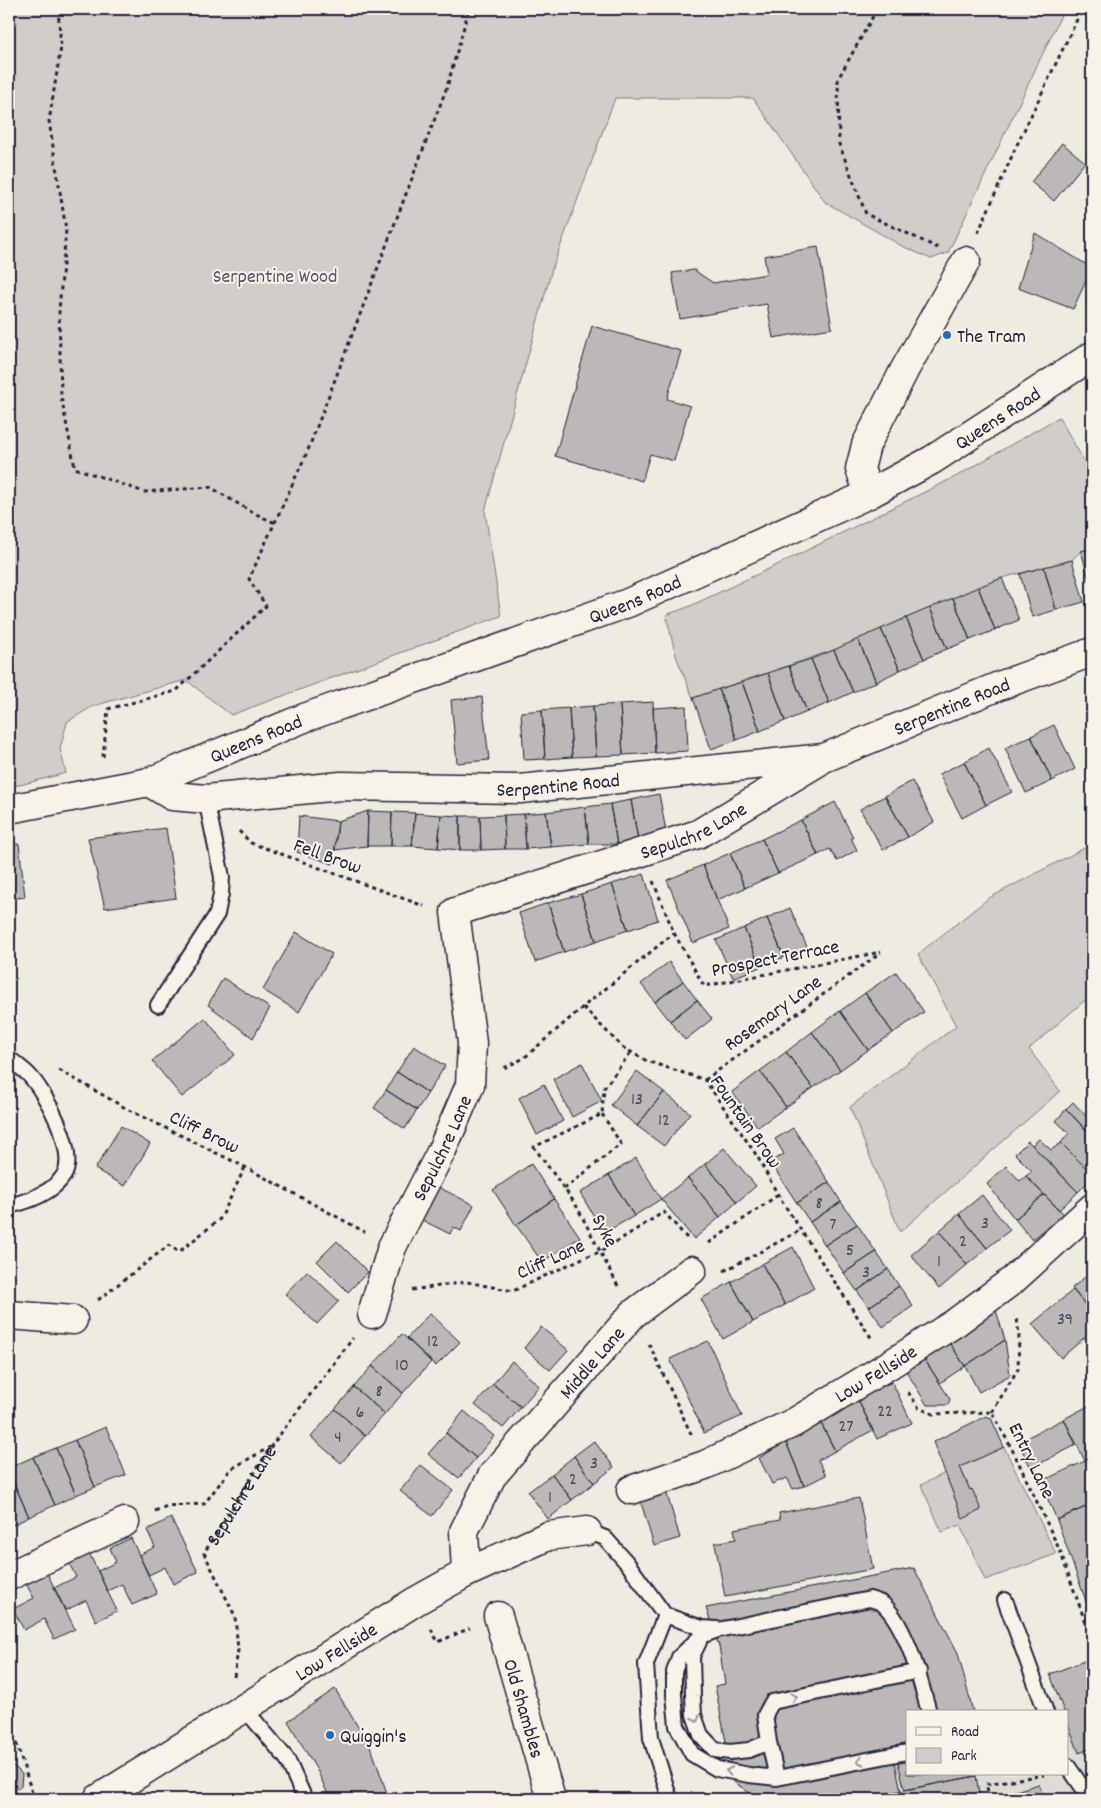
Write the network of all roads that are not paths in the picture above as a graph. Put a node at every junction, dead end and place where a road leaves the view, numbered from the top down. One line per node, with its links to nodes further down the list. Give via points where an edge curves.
1 (966, 261): 3 (street, via 866,445 860,469)
2 (1092, 356): 3 (street, Queens Road, via 932,460)
3 (869, 494): 6 (street, Queens Road, via 628,603 304,718)
4 (1092, 652): 5 (street, Serpentine Road, via 999,686)
5 (824, 758): 7 (street, Serpentine Road, via 520,789 341,786); 14 (street, Sepulchre Lane, via 698,834 455,912 472,1043 470,1085 442,1150 392,1247)
6 (149, 782): 7 (street, Serpentine Road, via 172,796); 8 (street)
7 (206, 799): 9 (lane, via 222,877 218,914)
8 (9, 809)
9 (158, 1005)
10 (14, 1062): 11 (lane, via 29,1074 55,1116 68,1158 65,1174 52,1188 37,1197)
11 (9, 1206)
12 (1092, 1208): 17 (street, Low Fellside, via 1013,1280 955,1323 889,1365 795,1422 705,1465)
13 (692, 1270): 20 (street, Middle Lane, via 633,1314 492,1476 464,1531)
14 (372, 1314)
15 (9, 1315): 16 (street)
16 (73, 1320)
17 (631, 1490)
18 (125, 1522): 21 (street)
19 (587, 1531): 20 (street, Low Fellside, via 548,1536); 23 (lane, via 605,1538)
20 (466, 1573): 30 (street, Low Fellside)
21 (9, 1576)
22 (1005, 1600): 29 (lane)
23 (665, 1615): 26 (lane, via 702,1628 718,1629 870,1598 884,1602 901,1624); 38 (lane, via 646,1664 652,1738)
24 (498, 1616): 37 (street, Old Shambles)
25 (702, 1636): 28 (lane, via 870,1599 883,1604 900,1625); 31 (lane, one-way to 31, via 692,1656 694,1715 701,1735 715,1750 730,1752 749,1750); 34 (lane, one-way to 25, via 716,1769 692,1754 677,1726 674,1672 679,1658)
26 (919, 1671): 27 (lane); 31 (lane, one-way to 26, via 765,1715 772,1702)
27 (929, 1710)
28 (929, 1710)
29 (1045, 1710)
30 (236, 1713): 35 (street, Low Fellside); 36 (lane, via 287,1759)
31 (769, 1742): 34 (lane)
32 (906, 1752): 34 (lane, one-way to 34)
33 (1068, 1768): 39 (lane)
34 (777, 1778)
35 (98, 1799)
36 (305, 1799)
37 (551, 1799)
38 (670, 1799)
39 (1087, 1799)

